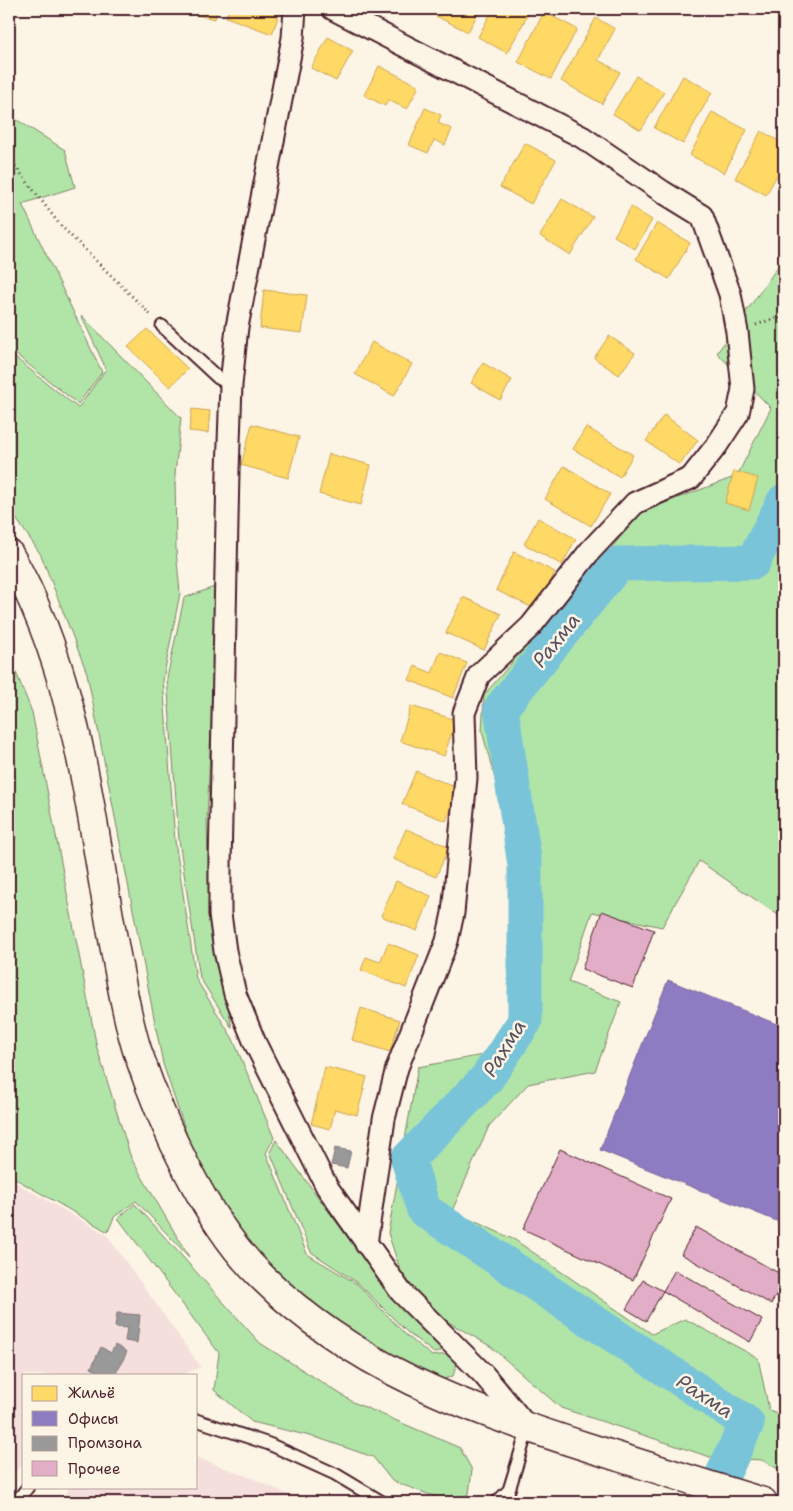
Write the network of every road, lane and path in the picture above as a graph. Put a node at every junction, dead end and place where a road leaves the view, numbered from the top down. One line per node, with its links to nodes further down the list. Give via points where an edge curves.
1 (296, 9): 7 (street, via 237,327)
2 (333, 9): 9 (street, via 582,137 702,216 730,294 738,332 743,389 738,413 691,478 635,503 590,551 531,626 480,676 464,713 466,778 451,922 447,941 397,1068 384,1120)
3 (9, 158): 6 (path, via 60,224)
4 (778, 317): 5 (path)
5 (784, 323)
6 (162, 326): 7 (lane, via 218,378)
7 (231, 385): 9 (street, via 220,868 220,914 225,952 235,994 255,1043 327,1187)
8 (9, 554): 11 (main road, via 49,638 81,755 113,941 136,1047 160,1113 197,1186 223,1229 260,1276 311,1320 392,1372 434,1392)
9 (366, 1244): 11 (street, via 400,1292 484,1374)
10 (198, 1421): 14 (lane, via 269,1444 334,1474)
11 (528, 1428): 15 (lane, via 509,1490); 16 (main road)
12 (27, 1488): 13 (lane)
13 (16, 1502)
14 (382, 1502)
15 (496, 1502)
16 (763, 1502)

